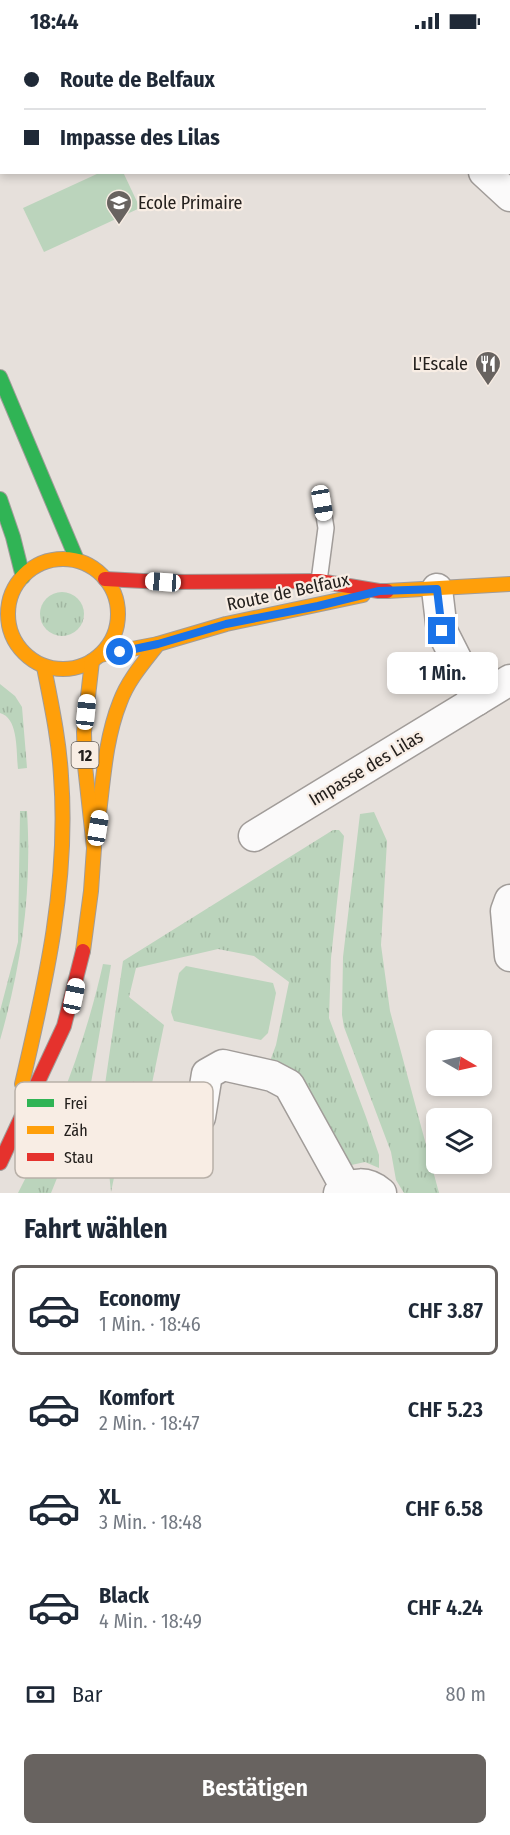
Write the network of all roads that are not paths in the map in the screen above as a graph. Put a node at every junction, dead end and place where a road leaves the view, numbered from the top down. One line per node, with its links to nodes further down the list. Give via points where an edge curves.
1 (486, 174): 2 (street)
2 (510, 196)
3 (0, 377): 6 (main road)
4 (0, 499): 7 (main road)
5 (322, 503): 9 (lane, via 326,528)
6 (77, 560): 7 (main road, via 54,559); 8 (main road)
7 (23, 577): 15 (main road, via 11,596 9,624 24,654)
8 (105, 579): 9 (main road, Route de Belfaux); 14 (main road, via 116,598 118,622 114,635)
9 (319, 581): 12 (main road, Route de Belfaux)
10 (510, 584): 11 (main road, Route de Belfaux)
11 (437, 589): 12 (main road, Route de Belfaux); 17 (street, via 442,631)
12 (379, 591): 13 (main road, Route de Belfaux, via 226,624)
13 (158, 644): 14 (main road, Route de Belfaux); 19 (main road, via 132,679 111,729)
14 (96, 658): 15 (main road, via 70,670); 19 (main road, 12, via 84,732)
15 (44, 667): 22 (main road, via 60,771 61,877 52,944)
16 (510, 680): 17 (street, Impasse des Lilas)
17 (477, 700): 18 (street, Impasse des Lilas)
18 (254, 836)
19 (94, 848): 23 (main road, via 86,931 74,996)
20 (510, 900): 21 (street, via 506,911)
21 (510, 956)
22 (21, 1082)
23 (38, 1082)
24 (206, 1082): 28 (street, via 207,1074 223,1065 272,1076 289,1085)
25 (15, 1107): 27 (main road)
26 (15, 1131): 27 (main road)
27 (2, 1159)
28 (343, 1190): 29 (street, via 361,1184)
29 (381, 1193)

